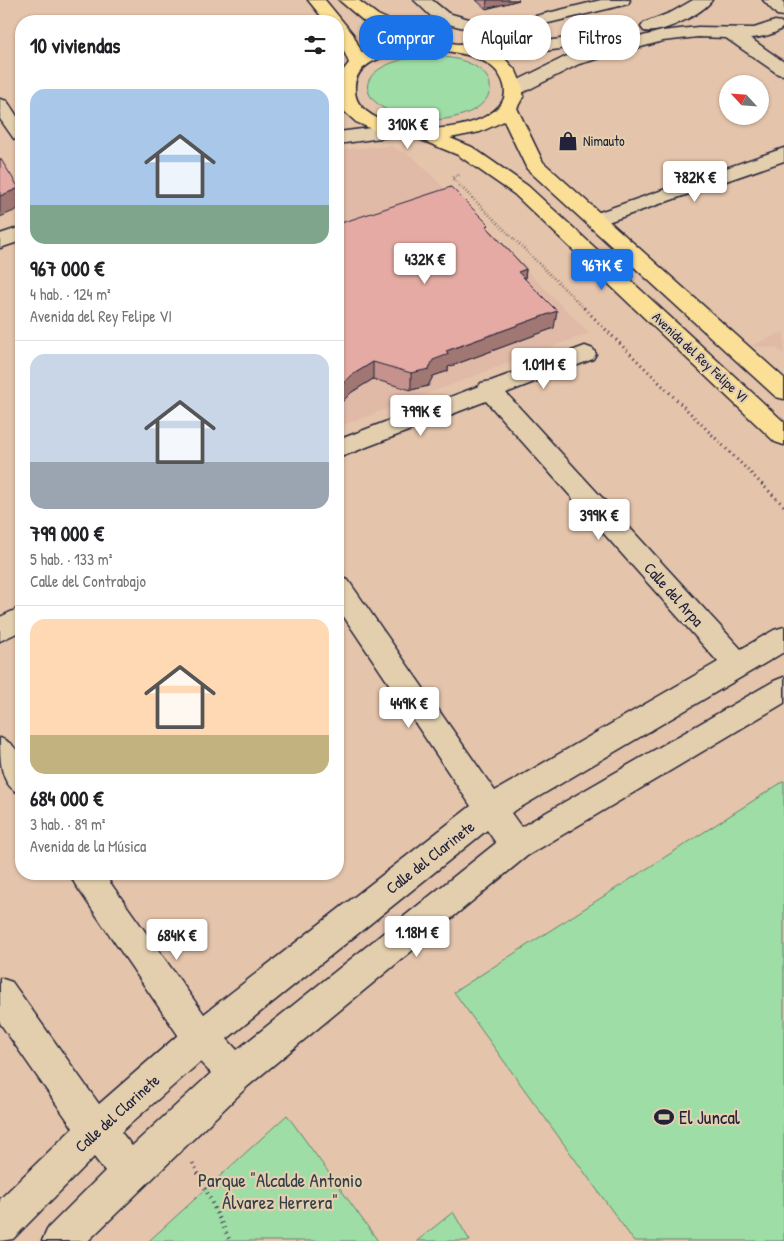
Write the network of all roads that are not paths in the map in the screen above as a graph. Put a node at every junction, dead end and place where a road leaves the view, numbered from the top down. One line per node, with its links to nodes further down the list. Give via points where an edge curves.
1 (316, 0): 7 (main road)
2 (347, 0): 8 (main road)
3 (422, 0): 4 (street, via 442,17 476,26 511,27)
4 (622, 0)
5 (704, 0): 12 (street, via 670,21 580,43)
6 (771, 0): 9 (street)
7 (329, 15)
8 (366, 15)
9 (780, 22): 10 (street, via 756,33)
10 (731, 33): 16 (street); 18 (street, via 662,36 573,60)
11 (344, 34): 15 (main road)
12 (551, 46)
13 (365, 60): 15 (main road)
14 (492, 60): 18 (main road, Avenida del Rey Felipe VI, via 511,76)
15 (358, 64): 17 (main road)
16 (782, 67)
17 (344, 85)
18 (511, 99): 23 (main road, via 494,120 475,128 451,134); 26 (main road, Avenida del Rey Felipe VI, via 534,165)
19 (344, 100): 22 (main road, via 370,122)
20 (0, 105): 21 (street)
21 (15, 126)
22 (395, 131): 23 (main road); 24 (street)
23 (425, 135): 32 (main road, Avenida del Rey Felipe VI, via 465,151 521,190)
24 (344, 137)
25 (784, 154): 26 (street)
26 (595, 220): 31 (main road, Avenida del Rey Felipe VI)
27 (15, 236): 28 (street)
28 (0, 242)
29 (585, 354): 30 (street)
30 (490, 389): 33 (street); 38 (street, Calle del Arpa)
31 (784, 391)
32 (784, 436)
33 (344, 447)
34 (344, 596): 42 (street)
35 (15, 621): 36 (street)
36 (0, 630)
37 (784, 638): 38 (street, Calle del Clarinete)
38 (738, 665): 42 (street, Calle del Clarinete)
39 (784, 689): 43 (street)
40 (0, 751): 41 (street)
41 (15, 772)
42 (491, 809): 43 (street); 46 (street, Calle del Clarinete)
43 (516, 846): 47 (street)
44 (90, 880): 46 (street)
45 (0, 994): 48 (street)
46 (202, 1038): 47 (street); 48 (street, Calle del Clarinete)
47 (236, 1074): 49 (street)
48 (96, 1130): 49 (street); 50 (street, Calle del Clarinete)
49 (130, 1173): 51 (street)
50 (0, 1226)
51 (61, 1241)

